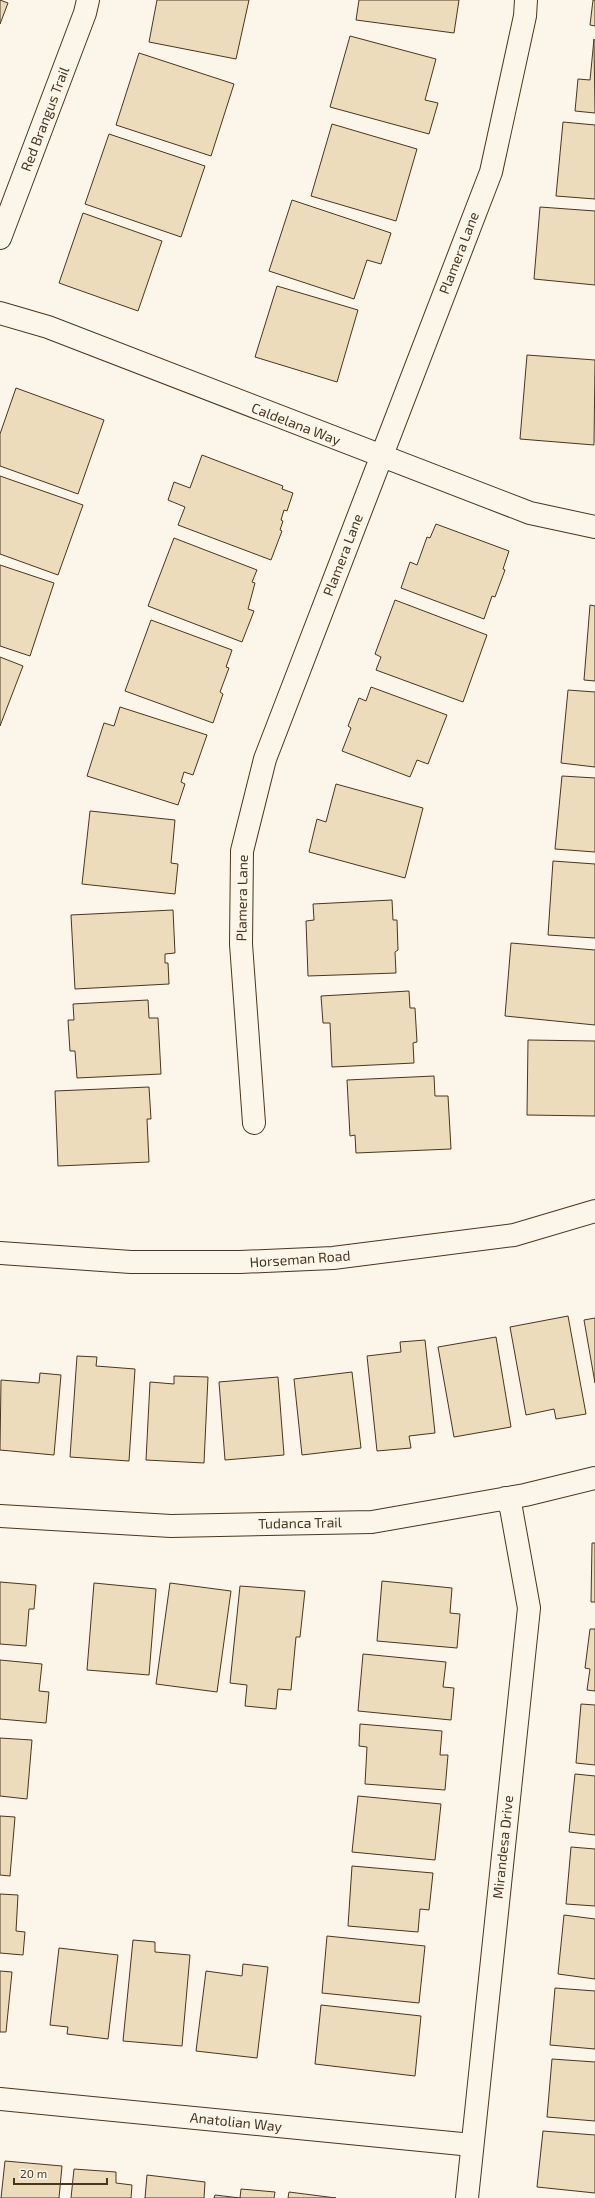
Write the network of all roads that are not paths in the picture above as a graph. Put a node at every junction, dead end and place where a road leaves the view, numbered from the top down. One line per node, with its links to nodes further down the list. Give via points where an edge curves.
1 (88, 0): 3 (street, Red Brangus Trail)
2 (526, 0): 5 (street, Plamera Lane, via 525,16 491,172)
3 (0, 238)
4 (0, 313): 5 (street, Caldelana Way, via 48,328)
5 (381, 456): 6 (street, Caldelana Way, via 530,513); 7 (street, Plamera Lane, via 266,759 242,851 241,944)
6 (595, 527)
7 (254, 1123)
8 (595, 1211): 9 (street, Horseman Road, via 514,1235 333,1258 240,1262 131,1262)
9 (0, 1253)
10 (595, 1478): 11 (street, Tudanca Trail)
11 (506, 1498): 12 (street, Tudanca Trail, via 372,1522 171,1526); 14 (street, Mirandesa Drive, via 511,1508 529,1608)
12 (0, 1516)
13 (0, 2099): 14 (street, Anatolian Way)
14 (472, 2145): 15 (street, Mirandesa Drive)
15 (467, 2198)

